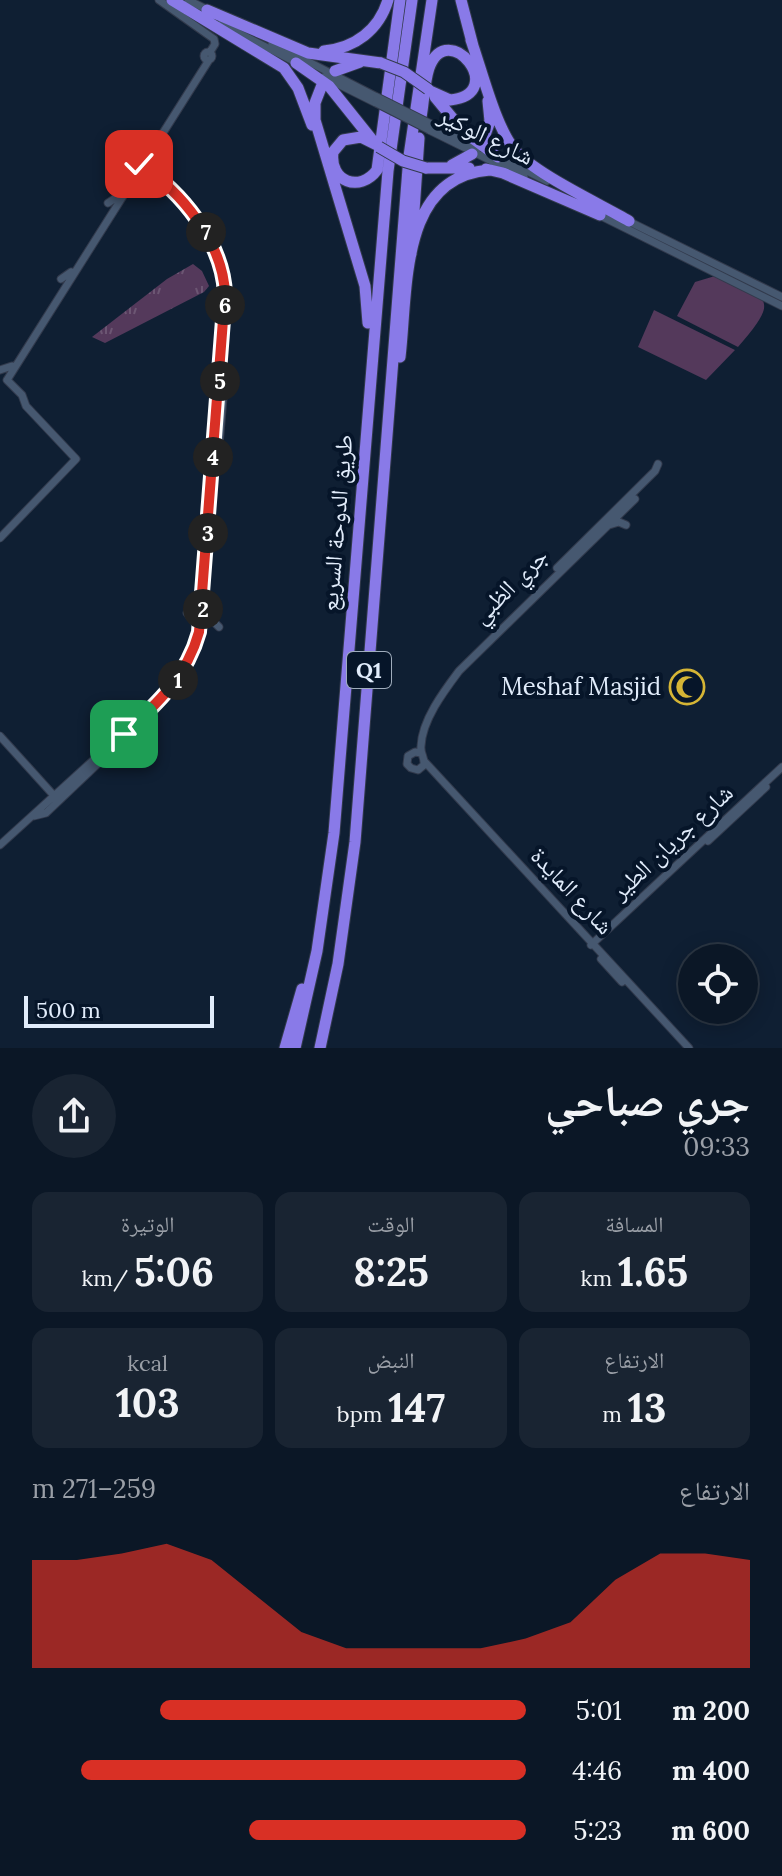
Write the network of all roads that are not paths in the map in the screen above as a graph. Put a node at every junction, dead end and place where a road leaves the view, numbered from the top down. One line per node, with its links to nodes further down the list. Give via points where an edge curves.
1 (159, 0): 14 (street, via 214,39)
2 (173, 0): 16 (street, شارع الوكير); 28 (highway, via 284,68 298,88)
3 (188, 0): 10 (street, شارع الوكير)
4 (388, 0): 12 (highway, via 372,29 349,45 315,51)
5 (400, 0): 23 (highway, via 377,170 358,183 335,171 333,152 343,140 361,137)
6 (412, 0): 44 (highway, طريق الدوحة السريع, via 388,171)
7 (432, 0): 13 (highway, طريق الدوحة السريع)
8 (439, 0): 13 (highway)
9 (461, 0): 11 (highway)
10 (207, 10): 12 (highway); 20 (street, شارع الوكير)
11 (471, 40): 22 (highway, via 490,111); 36 (highway, via 517,153)
12 (285, 43): 15 (highway, via 317,55)
13 (424, 50): 43 (highway, طريق الدوحة السريع / Q1, via 409,156)
14 (208, 56): 25 (street); 27 (street)
15 (378, 62): 17 (highway, via 352,63); 19 (highway, bridge)
16 (296, 63): 20 (street, شارع الوكير); 23 (highway, via 329,86)
17 (335, 71)
18 (322, 85): 28 (highway, via 315,114)
19 (429, 90): 26 (highway, via 463,131); 37 (highway, via 450,100 465,96 475,77 470,60 446,52 429,69)
20 (376, 100): 21 (street, شارع الوكير, bridge)
21 (430, 127): 26 (street, شارع الوكير); 35 (street, شارع الوكير)
22 (482, 143)
23 (378, 146): 29 (highway, bridge, via 403,161)
24 (472, 154): 29 (highway)
25 (149, 155): 27 (street); 31 (street)
26 (498, 157): 36 (street, شارع الوكير)
27 (141, 163): 31 (street); 32 (street); 33 (street)
28 (329, 168): 44 (highway, via 367,295)
29 (431, 168): 30 (highway)
30 (490, 170): 35 (highway); 37 (highway, via 461,174 438,191 421,217)
31 (154, 171): 32 (street); 50 (street, via 206,231 224,280); 51 (street, via 211,232 229,280)
32 (133, 181): 42 (street)
33 (117, 197): 34 (street); 38 (street)
34 (108, 203)
35 (600, 215): 41 (street, شارع الوكير)
36 (629, 221): 40 (street, شارع الوكير)
37 (411, 254): 43 (highway)
38 (71, 272): 39 (street); 42 (street)
39 (61, 279)
40 (782, 297)
41 (782, 306)
42 (5, 379): 49 (street, via 76,459)
43 (388, 429): 65 (highway, طريق الدوحة السريع / Q1, via 363,754)
44 (364, 454): 64 (highway, طريق الدوحة السريع, via 334,833)
45 (658, 464): 54 (street, جري الظبي)
46 (635, 499): 47 (street, جري الظبي)
47 (625, 509): 48 (street, جري الظبي); 48 (street, via 627,524)
48 (607, 526): 54 (street, جري الظبي)
49 (0, 538)
50 (204, 599): 53 (street); 53 (street, via 190,613)
51 (206, 614): 52 (street); 57 (street, via 198,652 185,676)
52 (219, 627)
53 (200, 629): 55 (street, via 178,680)
54 (461, 666): 58 (street, جري الظبي, via 429,721)
55 (136, 722): 57 (street); 60 (street)
56 (0, 736): 60 (street)
57 (124, 738): 60 (street)
58 (420, 759): 63 (street, شارع المايدة); 63 (street, شارع المايدة)
59 (782, 770): 61 (street, شارع جريان الطير)
60 (54, 796): 62 (street, via 45,814 32,817)
61 (743, 805): 63 (street, شارع جريان الطير); 63 (street, شارع جريان الطير, via 612,922)
62 (0, 845)
63 (593, 946): 70 (street, شارع المايدة); 70 (street, شارع المايدة)
64 (317, 951): 66 (highway); 67 (highway, طريق الدوحة السريع)
65 (335, 981): 68 (highway, طريق الدوحة السريع); 69 (highway)
66 (285, 1048)
67 (295, 1048)
68 (320, 1048)
69 (326, 1048)
70 (687, 1048)

